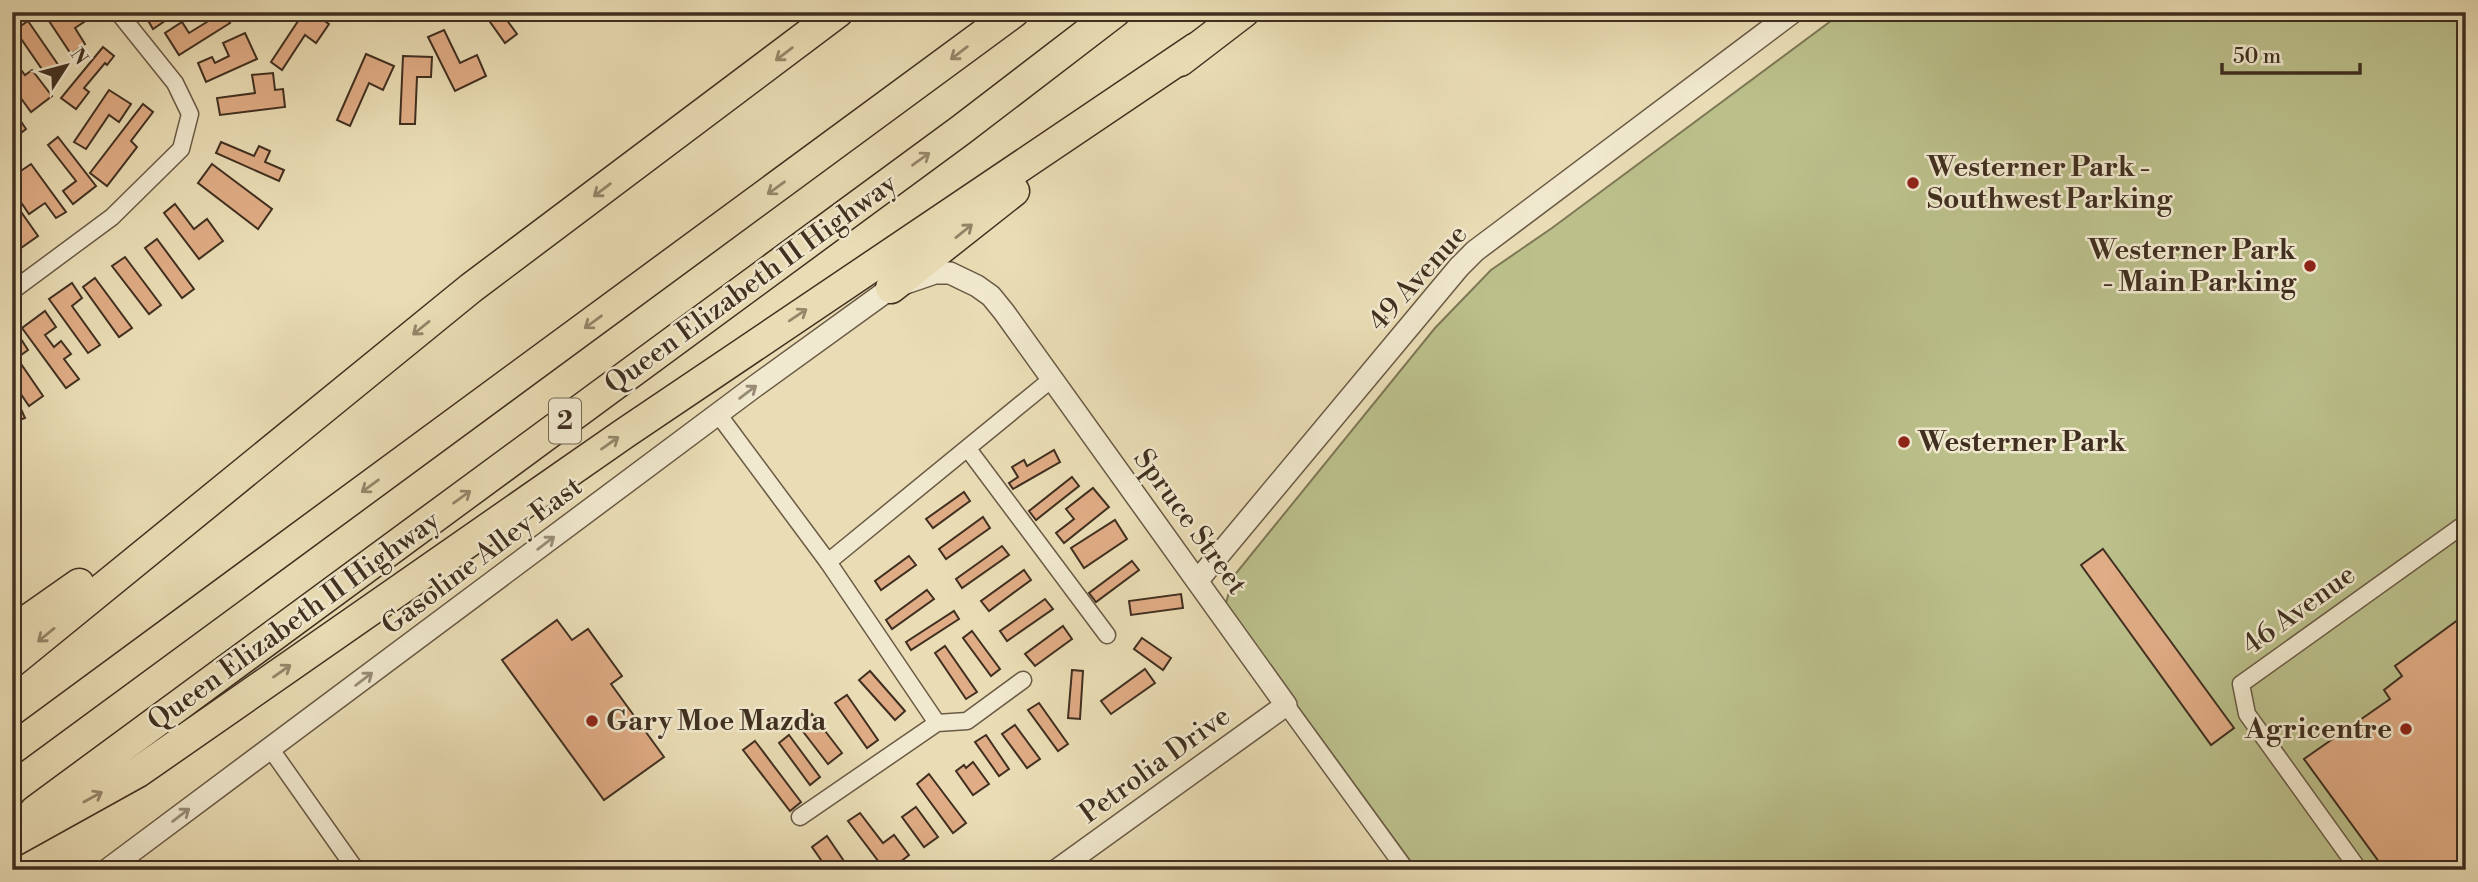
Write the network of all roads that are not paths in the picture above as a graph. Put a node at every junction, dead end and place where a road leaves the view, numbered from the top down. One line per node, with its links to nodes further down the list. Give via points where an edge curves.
1 (118, 12): 9 (street, via 176,83 190,114 181,149 112,217)
2 (838, 12): 13 (highway, one-way to 13, via 471,288)
3 (1014, 12): 24 (highway, 2, one-way to 24)
4 (1115, 12): 26 (highway, Queen Elizabeth II Highway / 2, one-way to 4)
5 (1244, 12): 7 (highway)
6 (1793, 12): 16 (street, 49 Avenue, via 1475,251)
7 (1196, 48): 8 (highway, one-way to 7); 27 (highway, one-way to 7, via 138,772 625,433)
8 (891, 288): 10 (street, Spruce Street, via 935,273 950,273 977,286 991,296); 11 (street, Gasoline Alley East, one-way to 8)
9 (12, 291)
10 (1053, 378): 12 (street); 16 (street, Spruce Street)
11 (718, 414): 15 (street); 23 (street, Gasoline Alley East, one-way to 11)
12 (968, 449): 15 (street); 18 (street)
13 (269, 451): 17 (highway); 19 (highway, one-way to 19)
14 (2466, 523): 32 (street, 46 Avenue, via 2241,684 2247,714)
15 (828, 562): 22 (street)
16 (1198, 580): 21 (street, Spruce Street)
17 (12, 631)
18 (1107, 635)
19 (12, 662)
20 (1023, 680): 22 (street, via 967,721)
21 (1286, 705): 30 (street, Petrolia Drive); 31 (street, Spruce Street)
22 (937, 723): 25 (street)
23 (270, 748): 28 (street, Gasoline Alley East, one-way to 23); 29 (street)
24 (12, 749)
25 (800, 817)
26 (12, 828)
27 (12, 842)
28 (107, 870)
29 (356, 870)
30 (1057, 870)
31 (1406, 870)
32 (2359, 870)

